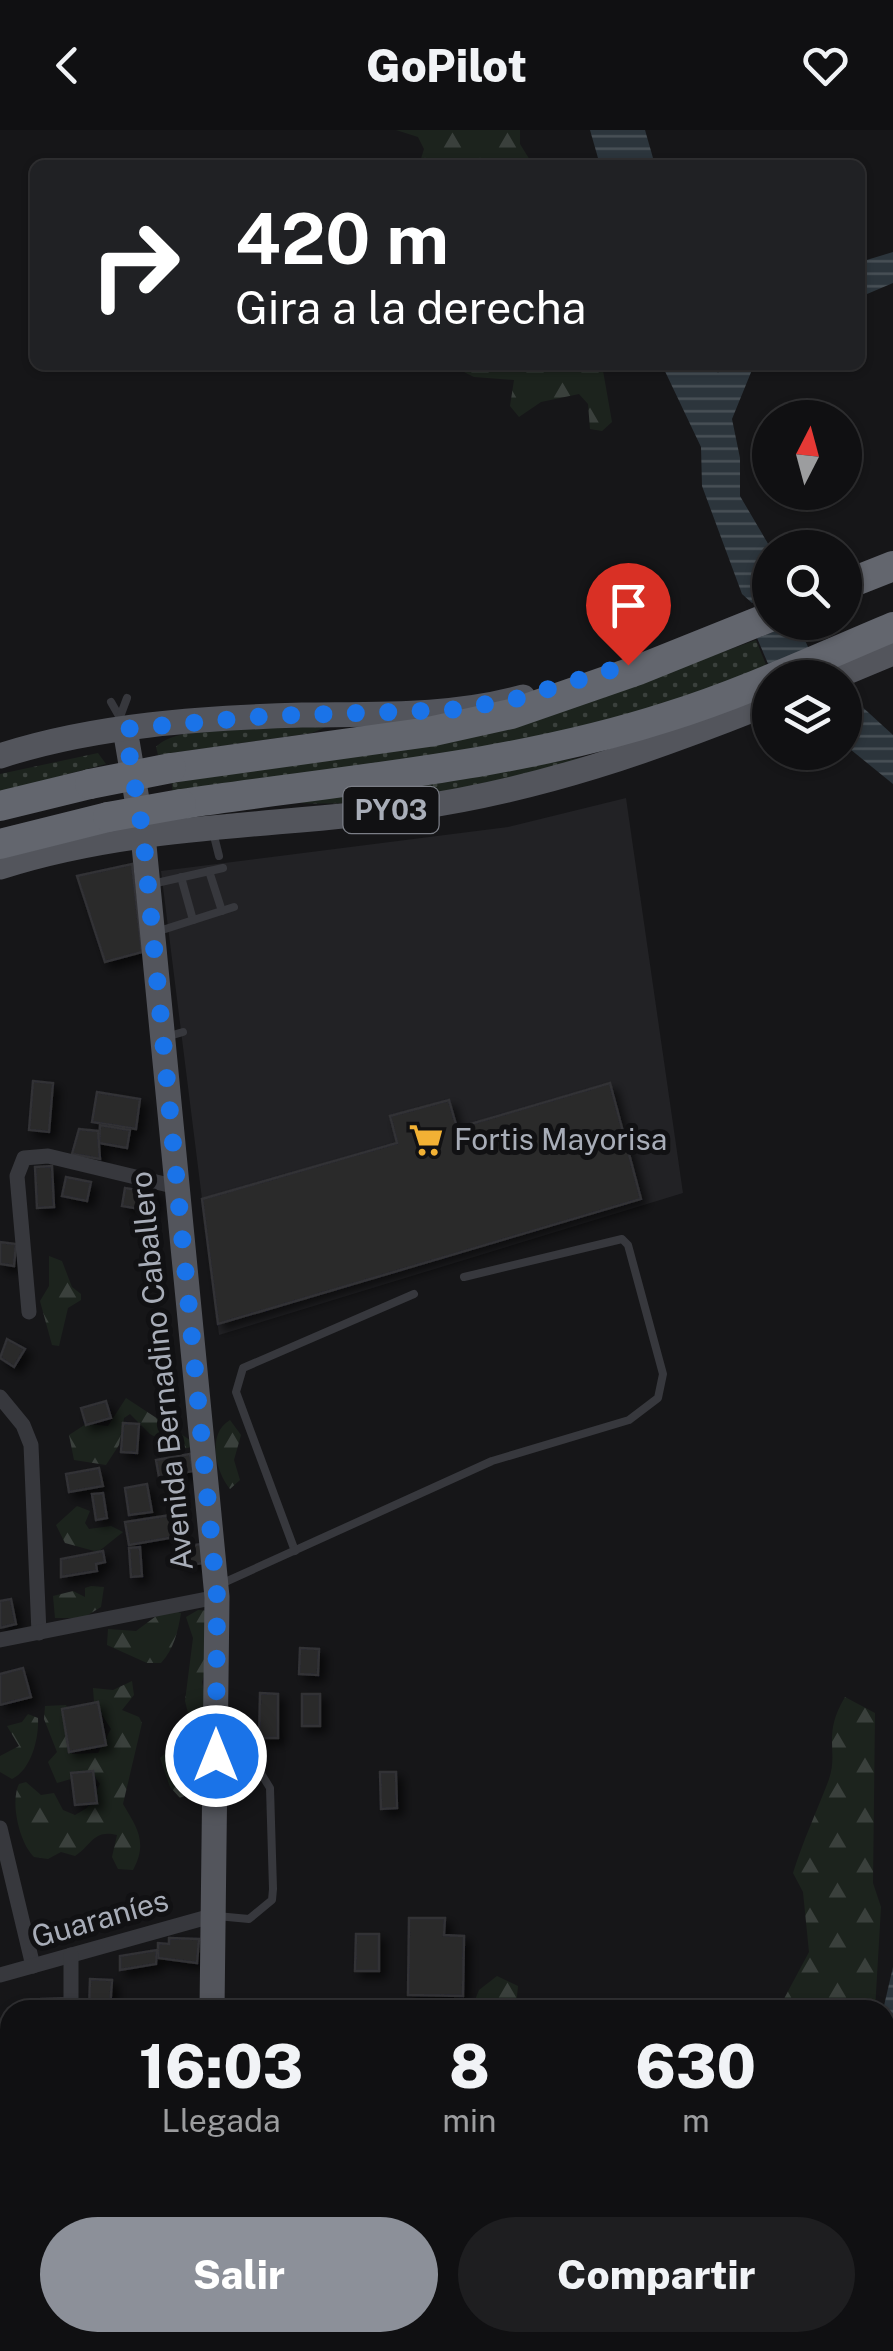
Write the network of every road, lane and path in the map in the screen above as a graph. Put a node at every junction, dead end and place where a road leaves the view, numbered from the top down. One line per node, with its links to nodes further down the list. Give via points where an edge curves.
1 (893, 566): 2 (highway)
2 (862, 578)
3 (752, 624): 12 (main road, PY03, via 512,700 466,708)
4 (752, 624): 15 (highway, PY03, bridge, via 510,714 429,732 171,768)
5 (883, 644): 6 (highway, PY03); 7 (main road, PY03)
6 (844, 660)
7 (859, 660)
8 (752, 695): 18 (highway, PY03, bridge, via 591,738 108,817)
9 (127, 698): 12 (lane)
10 (752, 698): 16 (main road, PY03, via 588,772 412,808)
11 (111, 702): 12 (lane)
12 (124, 728): 13 (main road, PY03); 14 (main road, PY03); 17 (main road, Avenida Bernadino Caballero)
13 (0, 756)
14 (0, 768)
15 (0, 806)
16 (212, 828): 17 (main road, PY03); 19 (lane)
17 (143, 834): 20 (main road, PY03); 24 (main road, Avenida Bernadino Caballero)
18 (0, 844)
19 (219, 856)
20 (0, 867)
21 (222, 868): 22 (lane)
22 (209, 870): 23 (lane); 26 (lane)
23 (181, 877): 24 (lane); 27 (lane)
24 (153, 883): 28 (main road, Avenida Bernadino Caballero)
25 (234, 907): 26 (lane)
26 (222, 911): 27 (lane)
27 (193, 920): 28 (lane)
28 (158, 932): 29 (main road, Avenida Bernadino Caballero, via 173,1035)
29 (176, 1187): 32 (street, via 48,1156 24,1158 16,1176); 35 (main road, Avenida Bernadino Caballero)
30 (464, 1277): 34 (lane, via 622,1240 663,1374 658,1398 629,1420 492,1461)
31 (414, 1294): 34 (lane, via 243,1368 237,1378 236,1392)
32 (29, 1312)
33 (0, 1397): 36 (street, via 30,1446)
34 (295, 1551): 35 (lane)
35 (217, 1591): 36 (street); 38 (main road, Avenida Bernadino Caballero)
36 (40, 1632): 37 (street)
37 (0, 1640)
38 (216, 1756): 40 (main road, Avenida Bernadino Caballero); 40 (lane, via 257,1768 270,1788 272,1900 249,1919)
39 (0, 1828): 42 (street)
40 (215, 1916): 41 (street, Guaraníes); 45 (main road, Avenida Bernadino Caballero)
41 (71, 1955): 42 (street, Guaraníes); 44 (street)
42 (32, 1966): 43 (street, Guaraníes)
43 (0, 1974)
44 (71, 2000)
45 (212, 2000)

